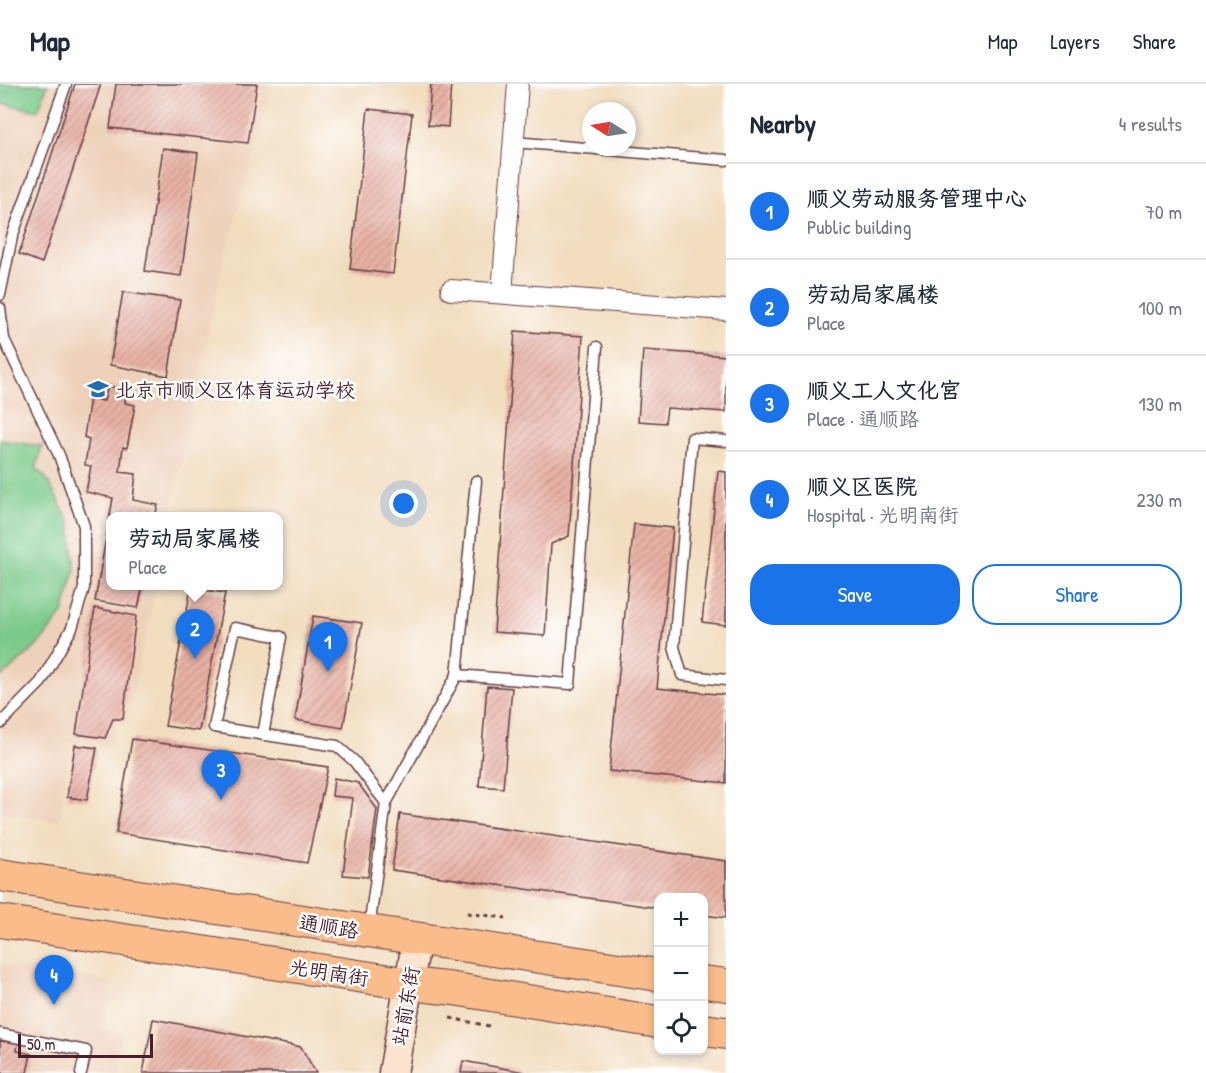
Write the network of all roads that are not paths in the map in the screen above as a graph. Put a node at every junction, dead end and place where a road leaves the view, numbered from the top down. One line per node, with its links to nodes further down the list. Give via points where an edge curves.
1 (66, 84): 7 (lane, via 12,237)
2 (519, 84): 3 (street)
3 (514, 142): 4 (lane); 6 (street)
4 (726, 160)
5 (451, 290): 6 (street)
6 (502, 293): 9 (street)
7 (0, 294)
8 (0, 308): 15 (lane, via 4,339 59,455 84,526 84,588 72,628 41,682)
9 (726, 310)
10 (597, 347): 13 (lane, via 570,684)
11 (726, 441): 14 (lane, via 692,438 674,647 682,675)
12 (476, 481): 13 (lane)
13 (458, 675): 17 (lane)
14 (726, 680)
15 (0, 724)
16 (263, 735): 16 (lane, via 214,727 235,628 281,637); 17 (lane, via 337,746 354,761)
17 (386, 803): 20 (lane)
18 (0, 875): 20 (main road, 通顺路)
19 (0, 921): 24 (main road, 光明南街)
20 (368, 932): 21 (main road, 通顺路)
21 (427, 940): 22 (main road, 通顺路); 24 (street, 站前东街)
22 (654, 974)
23 (708, 983): 25 (main road)
24 (419, 985): 26 (main road, 光明南街); 31 (street, 站前东街); 32 (street, 站前东街)
25 (726, 985)
26 (654, 1021)
27 (708, 1031): 29 (main road)
28 (0, 1034): 30 (lane, via 86,1051)
29 (726, 1034)
30 (81, 1073)
31 (393, 1073)
32 (412, 1073)

